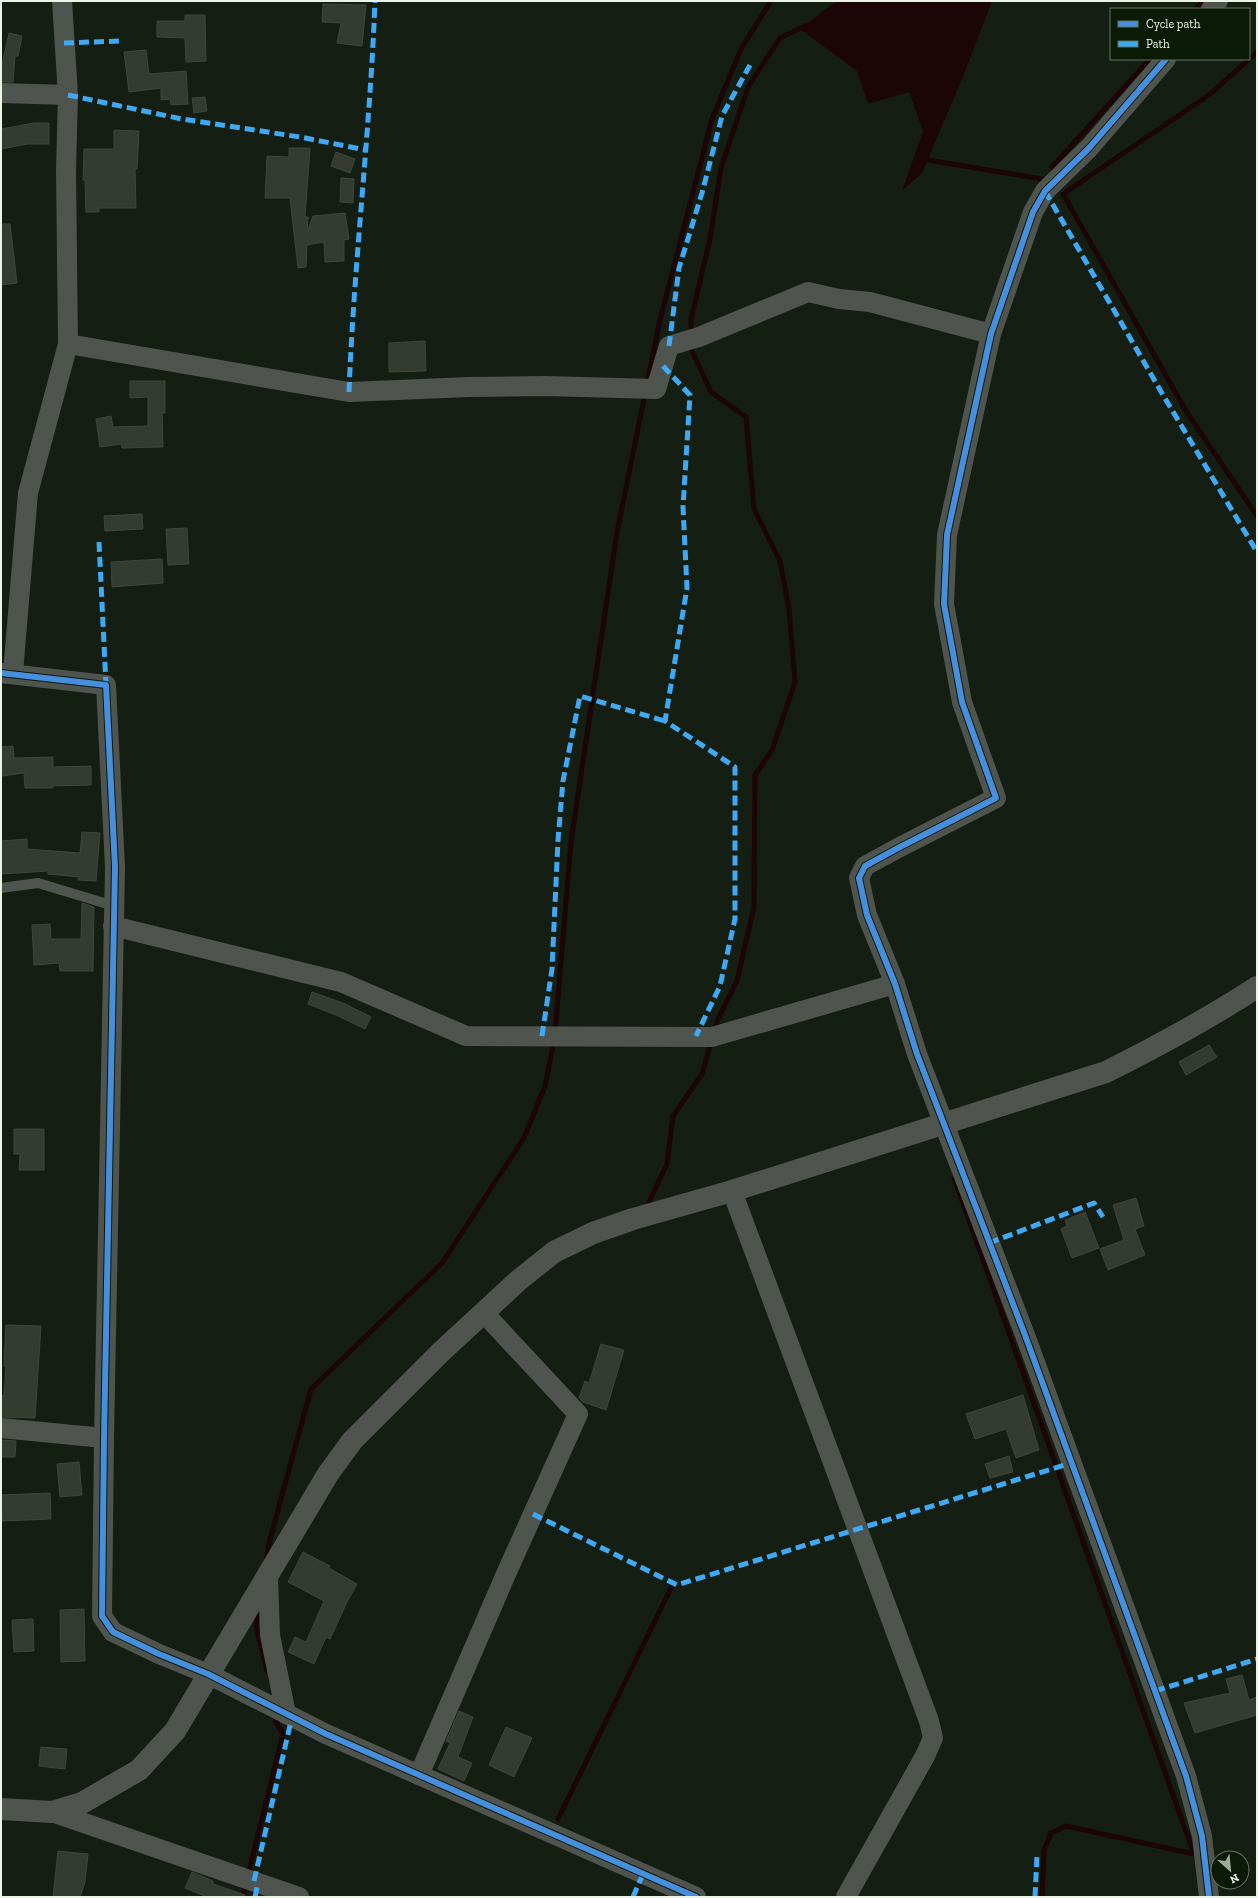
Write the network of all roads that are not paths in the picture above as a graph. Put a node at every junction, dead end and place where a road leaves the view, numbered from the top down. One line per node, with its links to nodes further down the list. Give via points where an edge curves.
1 (62, 1): 4 (street)
2 (1165, 60): 5 (street, via 1089,148 1045,191 1033,212)
3 (1, 93): 4 (street)
4 (68, 95): 6 (street)
5 (991, 334): 6 (street, via 870,302 808,292 699,337 669,346 656,389 477,387 349,392); 11 (street, via 947,535 944,604 962,702 996,798 865,866 858,878 866,915)
6 (68, 344): 7 (street, via 28,493)
7 (7, 673): 9 (street, via 106,685 115,867)
8 (1, 888): 9 (lane, via 38,884)
9 (114, 906): 10 (street)
10 (113, 926): 11 (street, via 341,982 466,1036 720,1035); 17 (street)
11 (895, 984): 13 (street, via 917,1054)
12 (1257, 987): 13 (street, via 1152,1049 1106,1072)
13 (944, 1122): 14 (street); 27 (street, via 1025,1335 1186,1776 1202,1836)
14 (732, 1190): 15 (street, via 600,1231 554,1252); 26 (street, via 870,1559 933,1738)
15 (483, 1312): 18 (street, via 352,1441 328,1474); 21 (street, via 578,1414)
16 (1, 1428): 17 (street)
17 (104, 1438): 19 (street, via 102,1616 113,1632)
18 (268, 1574): 19 (street); 20 (street, via 270,1635)
19 (208, 1674): 20 (street); 23 (street, via 175,1731 139,1770 82,1803)
20 (286, 1714): 21 (street)
21 (419, 1775): 25 (street)
22 (1, 1809): 23 (street)
23 (52, 1812): 24 (street)
24 (299, 1897)
25 (696, 1897)
26 (846, 1897)
27 (1209, 1897)

